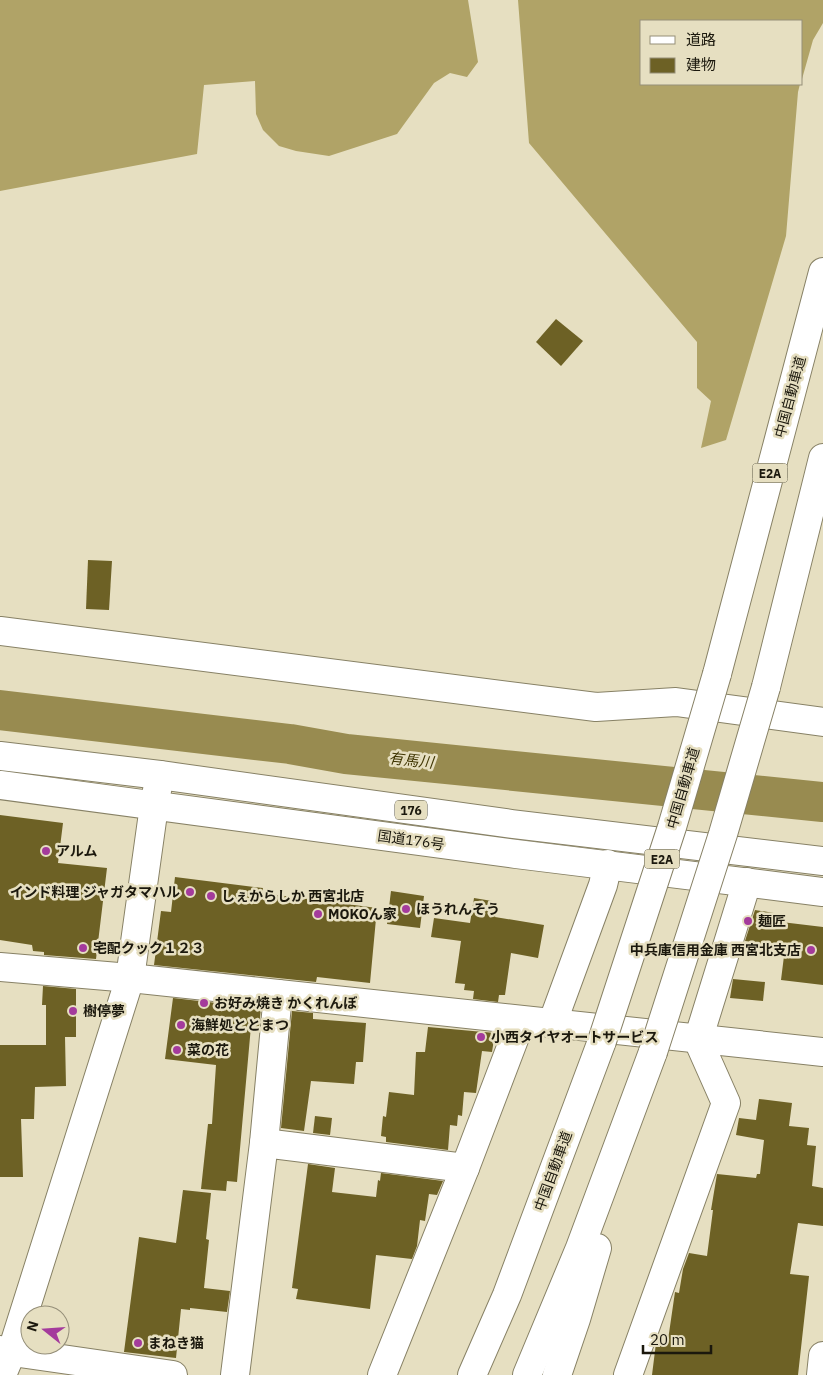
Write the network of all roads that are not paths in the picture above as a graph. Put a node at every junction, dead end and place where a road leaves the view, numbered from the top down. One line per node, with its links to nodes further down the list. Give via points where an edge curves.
1 (823, 272): 28 (main road, 中国自動車道 / E2A, bridge, via 717,674 672,826 602,1041 507,1295)
2 (823, 458): 19 (main road, bridge, via 766,687)
3 (0, 632): 4 (main road, via 596,707 676,702)
4 (823, 722)
5 (0, 756): 6 (main road, 176)
6 (160, 775): 8 (main road); 9 (main road, 176, via 512,824)
7 (0, 785): 8 (main road, 国道176号 / 176)
8 (154, 806): 10 (main road, 国道176号 / 176); 14 (main road)
9 (823, 861)
10 (608, 864): 11 (main road, 国道176号 / 176); 17 (main road)
11 (747, 882): 12 (main road, 国道176号 / 176); 18 (main road)
12 (823, 892)
13 (0, 967): 14 (main road)
14 (130, 978): 15 (main road); 24 (main road)
15 (278, 994): 16 (main road); 21 (main road)
16 (521, 1021): 17 (main road); 22 (main road)
17 (552, 1024): 18 (main road)
18 (698, 1040): 20 (main road); 31 (main road, via 726,1103)
19 (653, 1052): 29 (main road, via 580,1248); 30 (main road)
20 (823, 1052)
21 (264, 1143): 22 (main road); 26 (main road)
22 (466, 1168): 27 (main road)
23 (823, 1356): 32 (main road)
24 (5, 1359): 25 (main road)
25 (173, 1375)
26 (235, 1375)
27 (382, 1375)
28 (472, 1375)
29 (528, 1375)
30 (557, 1375)
31 (628, 1375)
32 (821, 1375)

